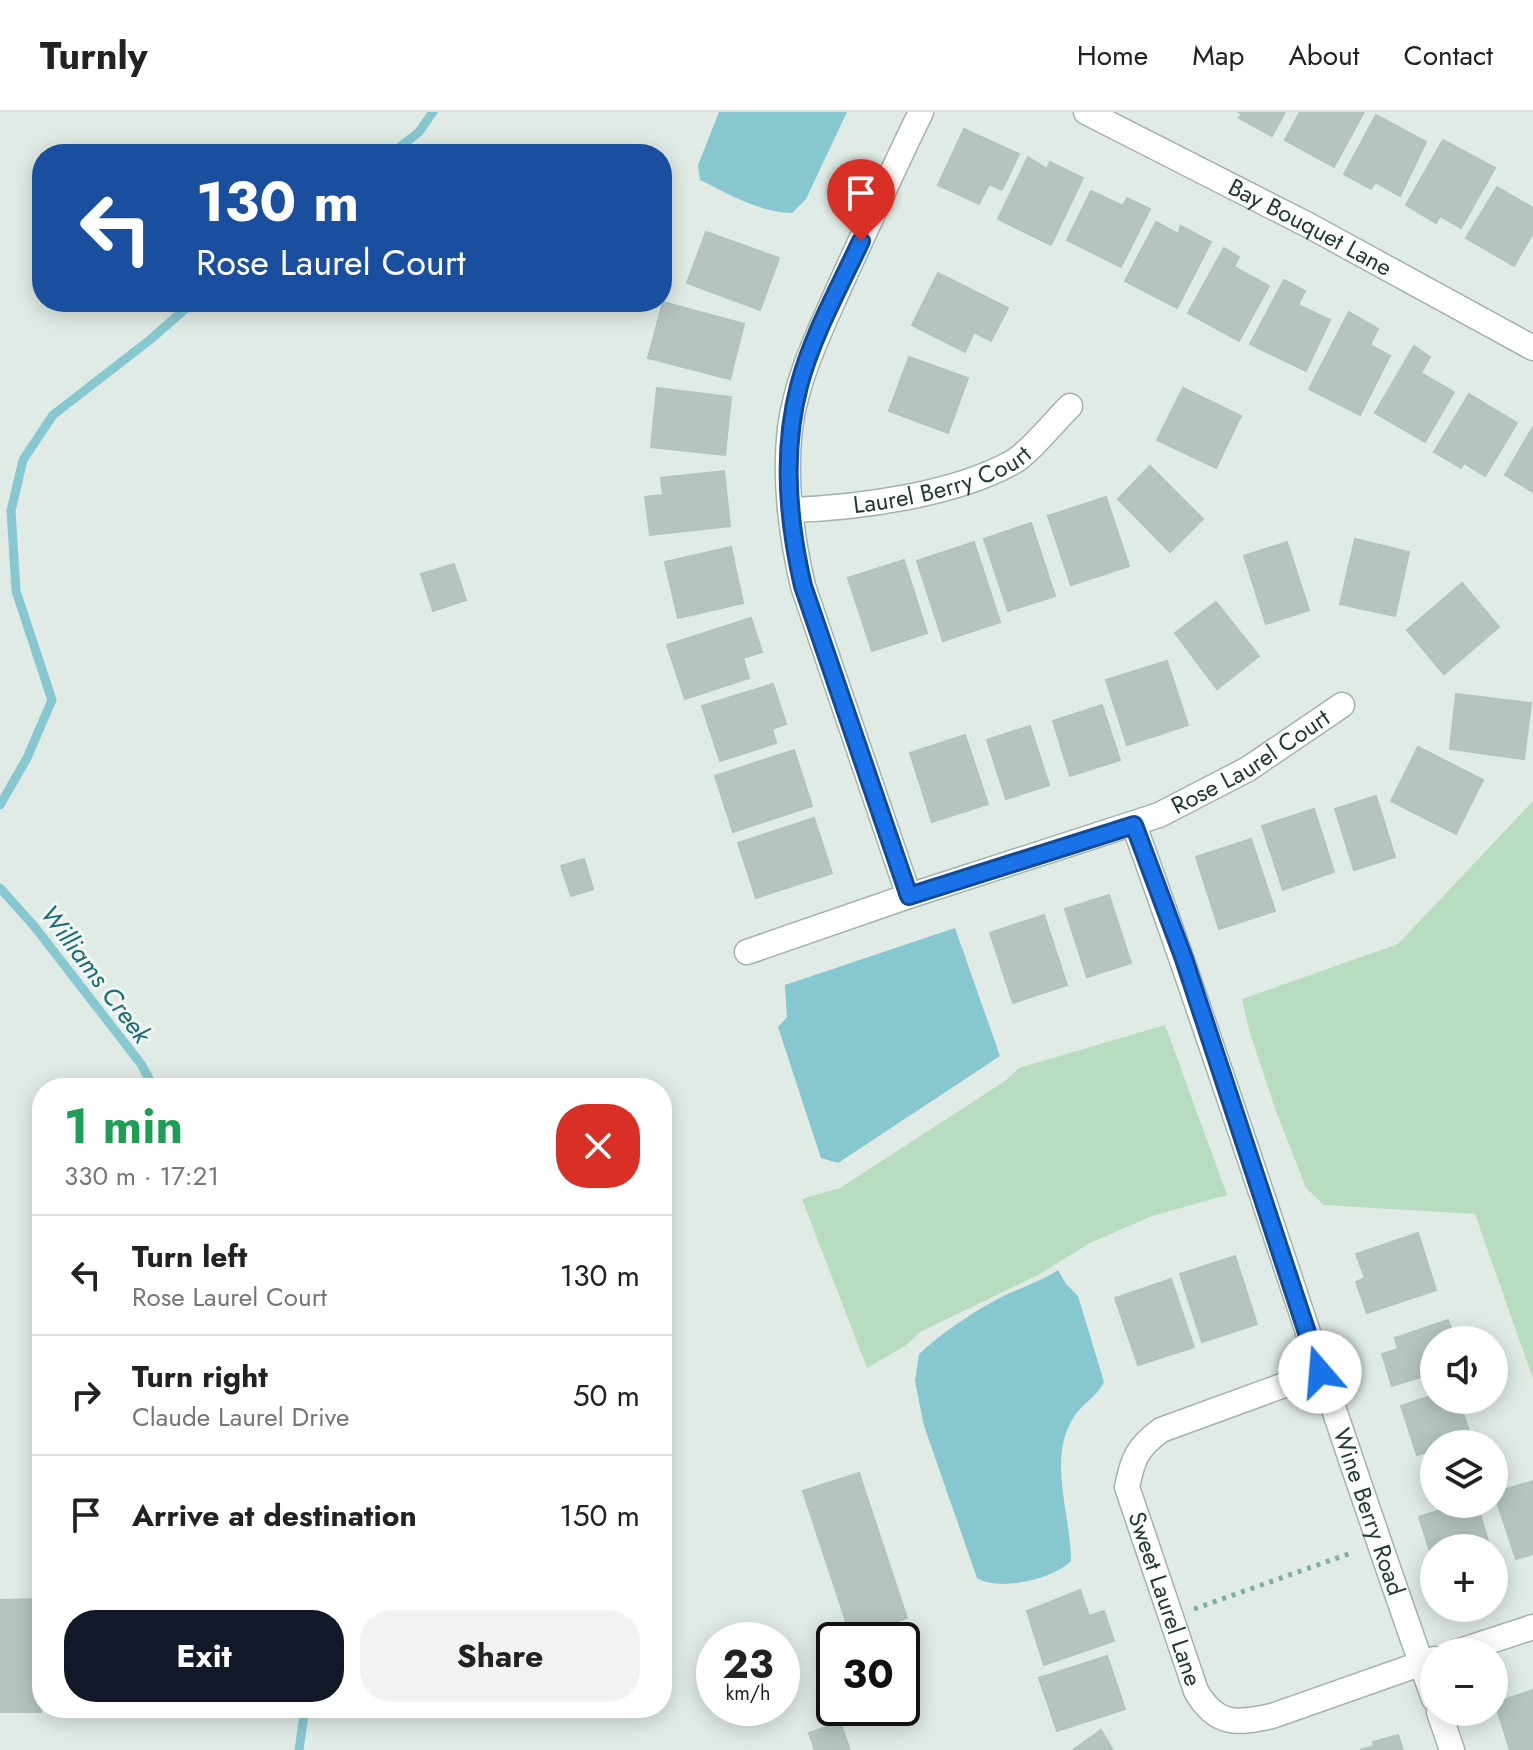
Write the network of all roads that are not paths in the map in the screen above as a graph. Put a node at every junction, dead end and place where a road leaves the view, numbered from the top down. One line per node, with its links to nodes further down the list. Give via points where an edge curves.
1 (921, 112): 5 (street, via 799,385 790,429)
2 (1086, 112): 3 (street, Bay Bouquet Lane)
3 (1533, 348)
4 (1070, 406): 5 (street, Laurel Berry Court, via 1015,461 985,474 893,499)
5 (790, 510): 8 (street, via 803,586)
6 (1342, 705): 7 (street, Rose Laurel Court, via 1214,788)
7 (1134, 825): 8 (street, Rose Laurel Court); 10 (street, Wine Berry Road, via 1184,959)
8 (909, 896): 9 (street, Rose Laurel Court)
9 (747, 952)
10 (1320, 1372): 13 (street, Wine Berry Road); 14 (street, Sweet Laurel Lane, via 1161,1430 1143,1443 1133,1460 1127,1487 1196,1691 1215,1714 1229,1721 1251,1720)
11 (1533, 1627): 12 (street)
12 (1500, 1638)
13 (1420, 1641)
14 (1420, 1665)
15 (1444, 1726): 16 (street)
16 (1452, 1750)

